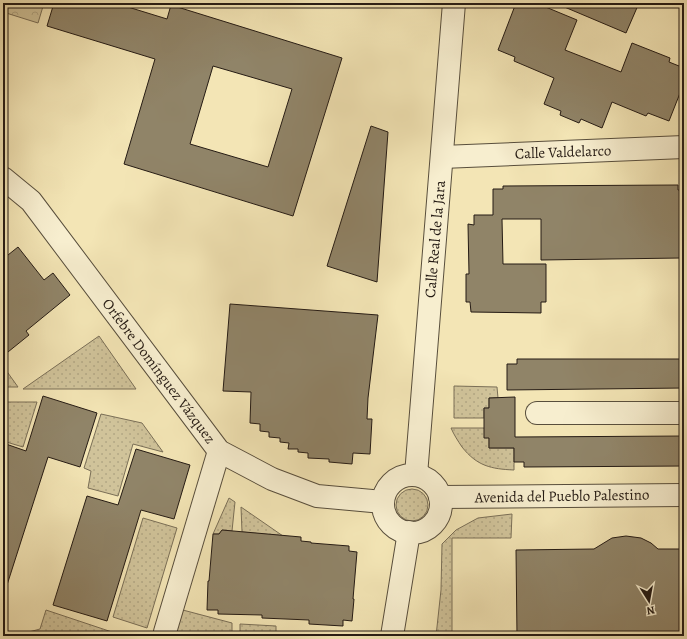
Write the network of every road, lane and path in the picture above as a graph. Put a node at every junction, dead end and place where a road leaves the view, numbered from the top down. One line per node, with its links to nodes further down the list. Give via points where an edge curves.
1 (454, 3): 3 (street, Calle Real de la Jara)
2 (684, 147): 3 (street, Calle Valdelarco)
3 (442, 157): 8 (street, Calle Real de la Jara)
4 (3, 178): 7 (street, Orfebre Domínguez Vázquez, via 31,201)
5 (537, 413): 6 (street)
6 (684, 413)
7 (219, 451): 11 (street, Orfebre Domínguez Vázquez, via 272,479 317,496); 13 (street)
8 (416, 475): 10 (street, via 432,483); 11 (street, via 398,479 390,485)
9 (684, 494): 10 (street, Avenida del Pueblo Palestino)
10 (440, 497): 12 (street, via 439,515 434,522 418,532)
11 (383, 502): 12 (street, via 383,509 390,523 402,531)
12 (409, 532): 14 (street)
13 (165, 632)
14 (392, 636)

